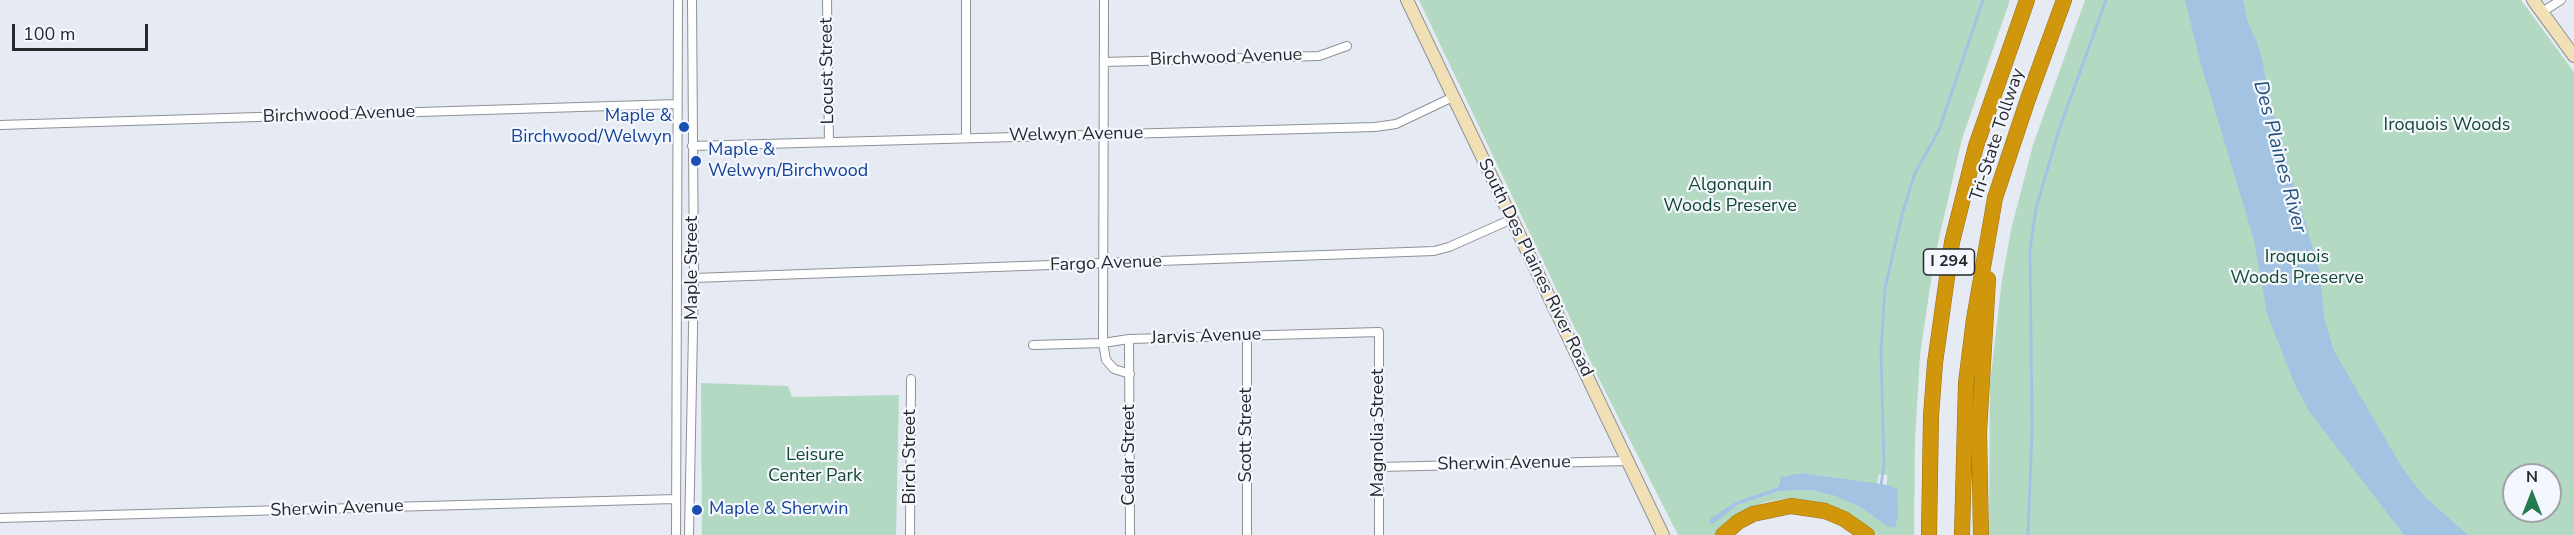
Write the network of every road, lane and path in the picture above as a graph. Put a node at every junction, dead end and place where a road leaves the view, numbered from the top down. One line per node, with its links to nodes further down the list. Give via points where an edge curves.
1 (692, 0): 21 (street, Maple Street)
2 (827, 0): 20 (street, Locust Street)
3 (966, 0): 19 (street)
4 (1104, 0): 14 (street)
5 (1407, 0): 15 (main road, South Des Plaines River Road)
6 (2027, 0): 46 (highway, Tri-State Tollway / I 294, via 1980,135 1952,242 1935,363)
7 (2064, 0): 23 (highway, Tri-State Tollway / I 294, via 1995,198)
8 (2533, 0): 11 (main road)
9 (2561, 0): 11 (street)
10 (678, 2): 16 (street, Maple Street)
11 (2542, 12): 13 (main road)
12 (1347, 46): 14 (street, Birchwood Avenue, via 1318,56)
13 (2574, 56)
14 (1104, 62): 18 (street)
15 (1453, 97): 18 (street, Welwyn Avenue, via 1396,124 1375,127); 22 (main road, South Des Plaines River Road)
16 (677, 104): 17 (street, Birchwood Avenue); 35 (street, Maple Street)
17 (0, 125)
18 (1104, 135): 19 (street, Welwyn Avenue); 24 (street)
19 (966, 137): 20 (street, Welwyn Avenue)
20 (829, 142): 21 (street, Welwyn Avenue)
21 (692, 146): 25 (street, Maple Street)
22 (1512, 219): 24 (street, Fargo Avenue, via 1434,251); 33 (main road, South Des Plaines River Road)
23 (1989, 237): 47 (highway, Tri-State Tollway / I 294, via 1966,383); 48 (highway, via 1979,432)
24 (1103, 264): 25 (street, Fargo Avenue); 29 (street)
25 (694, 278): 38 (street, Maple Street)
26 (1379, 332): 27 (street, Jarvis Avenue); 34 (street, Magnolia Street)
27 (1247, 335): 28 (street, Jarvis Avenue); 41 (street, Scott Street)
28 (1129, 339): 29 (street, Jarvis Avenue); 31 (street, Cedar Street)
29 (1103, 343): 30 (street, Jarvis Avenue); 31 (street, via 1106,360 1114,369)
30 (1033, 345)
31 (1130, 374): 40 (street, Cedar Street)
32 (911, 379): 39 (street, Birch Street)
33 (1627, 461): 34 (street, Sherwin Avenue); 43 (main road, South Des Plaines River Road)
34 (1380, 467): 42 (street, Magnolia Street)
35 (675, 499): 36 (street, Sherwin Avenue); 37 (street, Maple Street)
36 (0, 518)
37 (676, 535)
38 (689, 535)
39 (910, 535)
40 (1130, 535)
41 (1247, 535)
42 (1379, 535)
43 (1663, 535)
44 (1723, 535): 45 (highway, via 1753,514 1791,506 1825,511)
45 (1867, 535)
46 (1929, 535)
47 (1962, 535)
48 (1981, 535)

